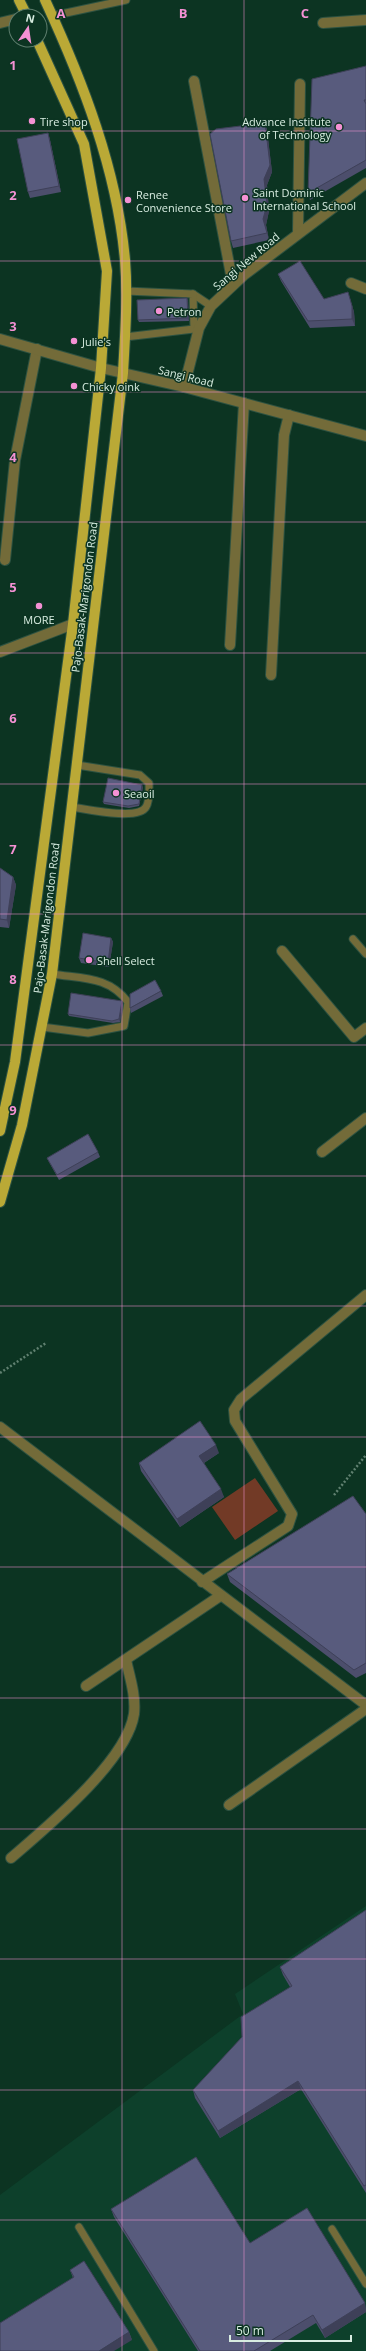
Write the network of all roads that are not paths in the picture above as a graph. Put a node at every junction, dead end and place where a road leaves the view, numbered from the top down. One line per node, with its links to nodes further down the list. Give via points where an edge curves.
1 (45, 0): 3 (main road, Pajo-Basak-Marigondon Road)
2 (126, 0): 3 (lane)
3 (52, 16): 14 (main road, Pajo-Basak-Marigondon Road, via 90,108 118,208)
4 (366, 20): 5 (street)
5 (323, 23)
6 (42, 48): 21 (main road, Pajo-Basak-Marigondon Road, via 84,144 94,197 107,271)
7 (194, 81): 12 (street)
8 (300, 84): 10 (street)
9 (366, 183): 10 (street, Sangi New Road)
10 (298, 233): 12 (street, Sangi New Road)
11 (351, 283): 13 (street)
12 (233, 285): 16 (street, Sangi New Road)
13 (366, 289)
14 (126, 291): 15 (lane); 18 (main road, Pajo-Basak-Marigondon Road)
15 (193, 294): 16 (lane); 17 (lane)
16 (212, 306): 17 (street, Sangi New Road)
17 (196, 328): 18 (lane); 23 (street, Sangi New Road)
18 (125, 337): 22 (main road, Pajo-Basak-Marigondon Road)
19 (0, 339): 20 (street, Sangi Road)
20 (37, 349): 21 (street, Sangi Road); 27 (street, via 15,460)
21 (101, 368): 22 (street, Sangi Road); 28 (main road, Pajo-Basak-Marigondon Road)
22 (123, 373): 23 (street, Sangi Road); 32 (main road, Pajo-Basak-Marigondon Road)
23 (184, 387): 24 (street, Sangi Road)
24 (244, 403): 25 (street, Sangi Road); 29 (street)
25 (289, 415): 26 (street, Sangi Road); 31 (street, via 284,435)
26 (366, 436)
27 (5, 560)
28 (73, 624): 30 (street); 41 (main road, Pajo-Basak-Marigondon Road, via 16,1055)
29 (230, 645)
30 (0, 652)
31 (271, 675)
32 (77, 765): 33 (main road, Pajo-Basak-Marigondon Road); 33 (lane, via 140,775 149,782 149,790 146,807 142,811 123,814)
33 (72, 807): 37 (main road, Pajo-Basak-Marigondon Road)
34 (353, 939): 36 (lane)
35 (282, 951): 39 (street, via 354,1037)
36 (366, 954)
37 (52, 974): 38 (main road, Pajo-Basak-Marigondon Road); 38 (lane, via 108,983 128,1002 127,1017 124,1026 88,1033)
38 (42, 1027): 43 (main road, Pajo-Basak-Marigondon Road, via 22,1125)
39 (366, 1028)
40 (366, 1118): 42 (street)
41 (0, 1131)
42 (322, 1152)
43 (0, 1202)
44 (366, 1295): 46 (street, via 241,1399 234,1410 235,1421 292,1514 288,1526)
45 (0, 1427): 46 (street)
46 (202, 1582): 47 (street)
47 (220, 1596): 48 (street); 50 (street)
48 (126, 1660): 49 (street); 53 (street, via 134,1697 134,1714 126,1739 98,1776)
49 (86, 1686)
50 (366, 1705)
51 (366, 1709): 52 (street)
52 (229, 1805)
53 (11, 1858)
54 (79, 2227): 57 (lane)
55 (332, 2229): 56 (lane)
56 (366, 2284)
57 (154, 2351)

